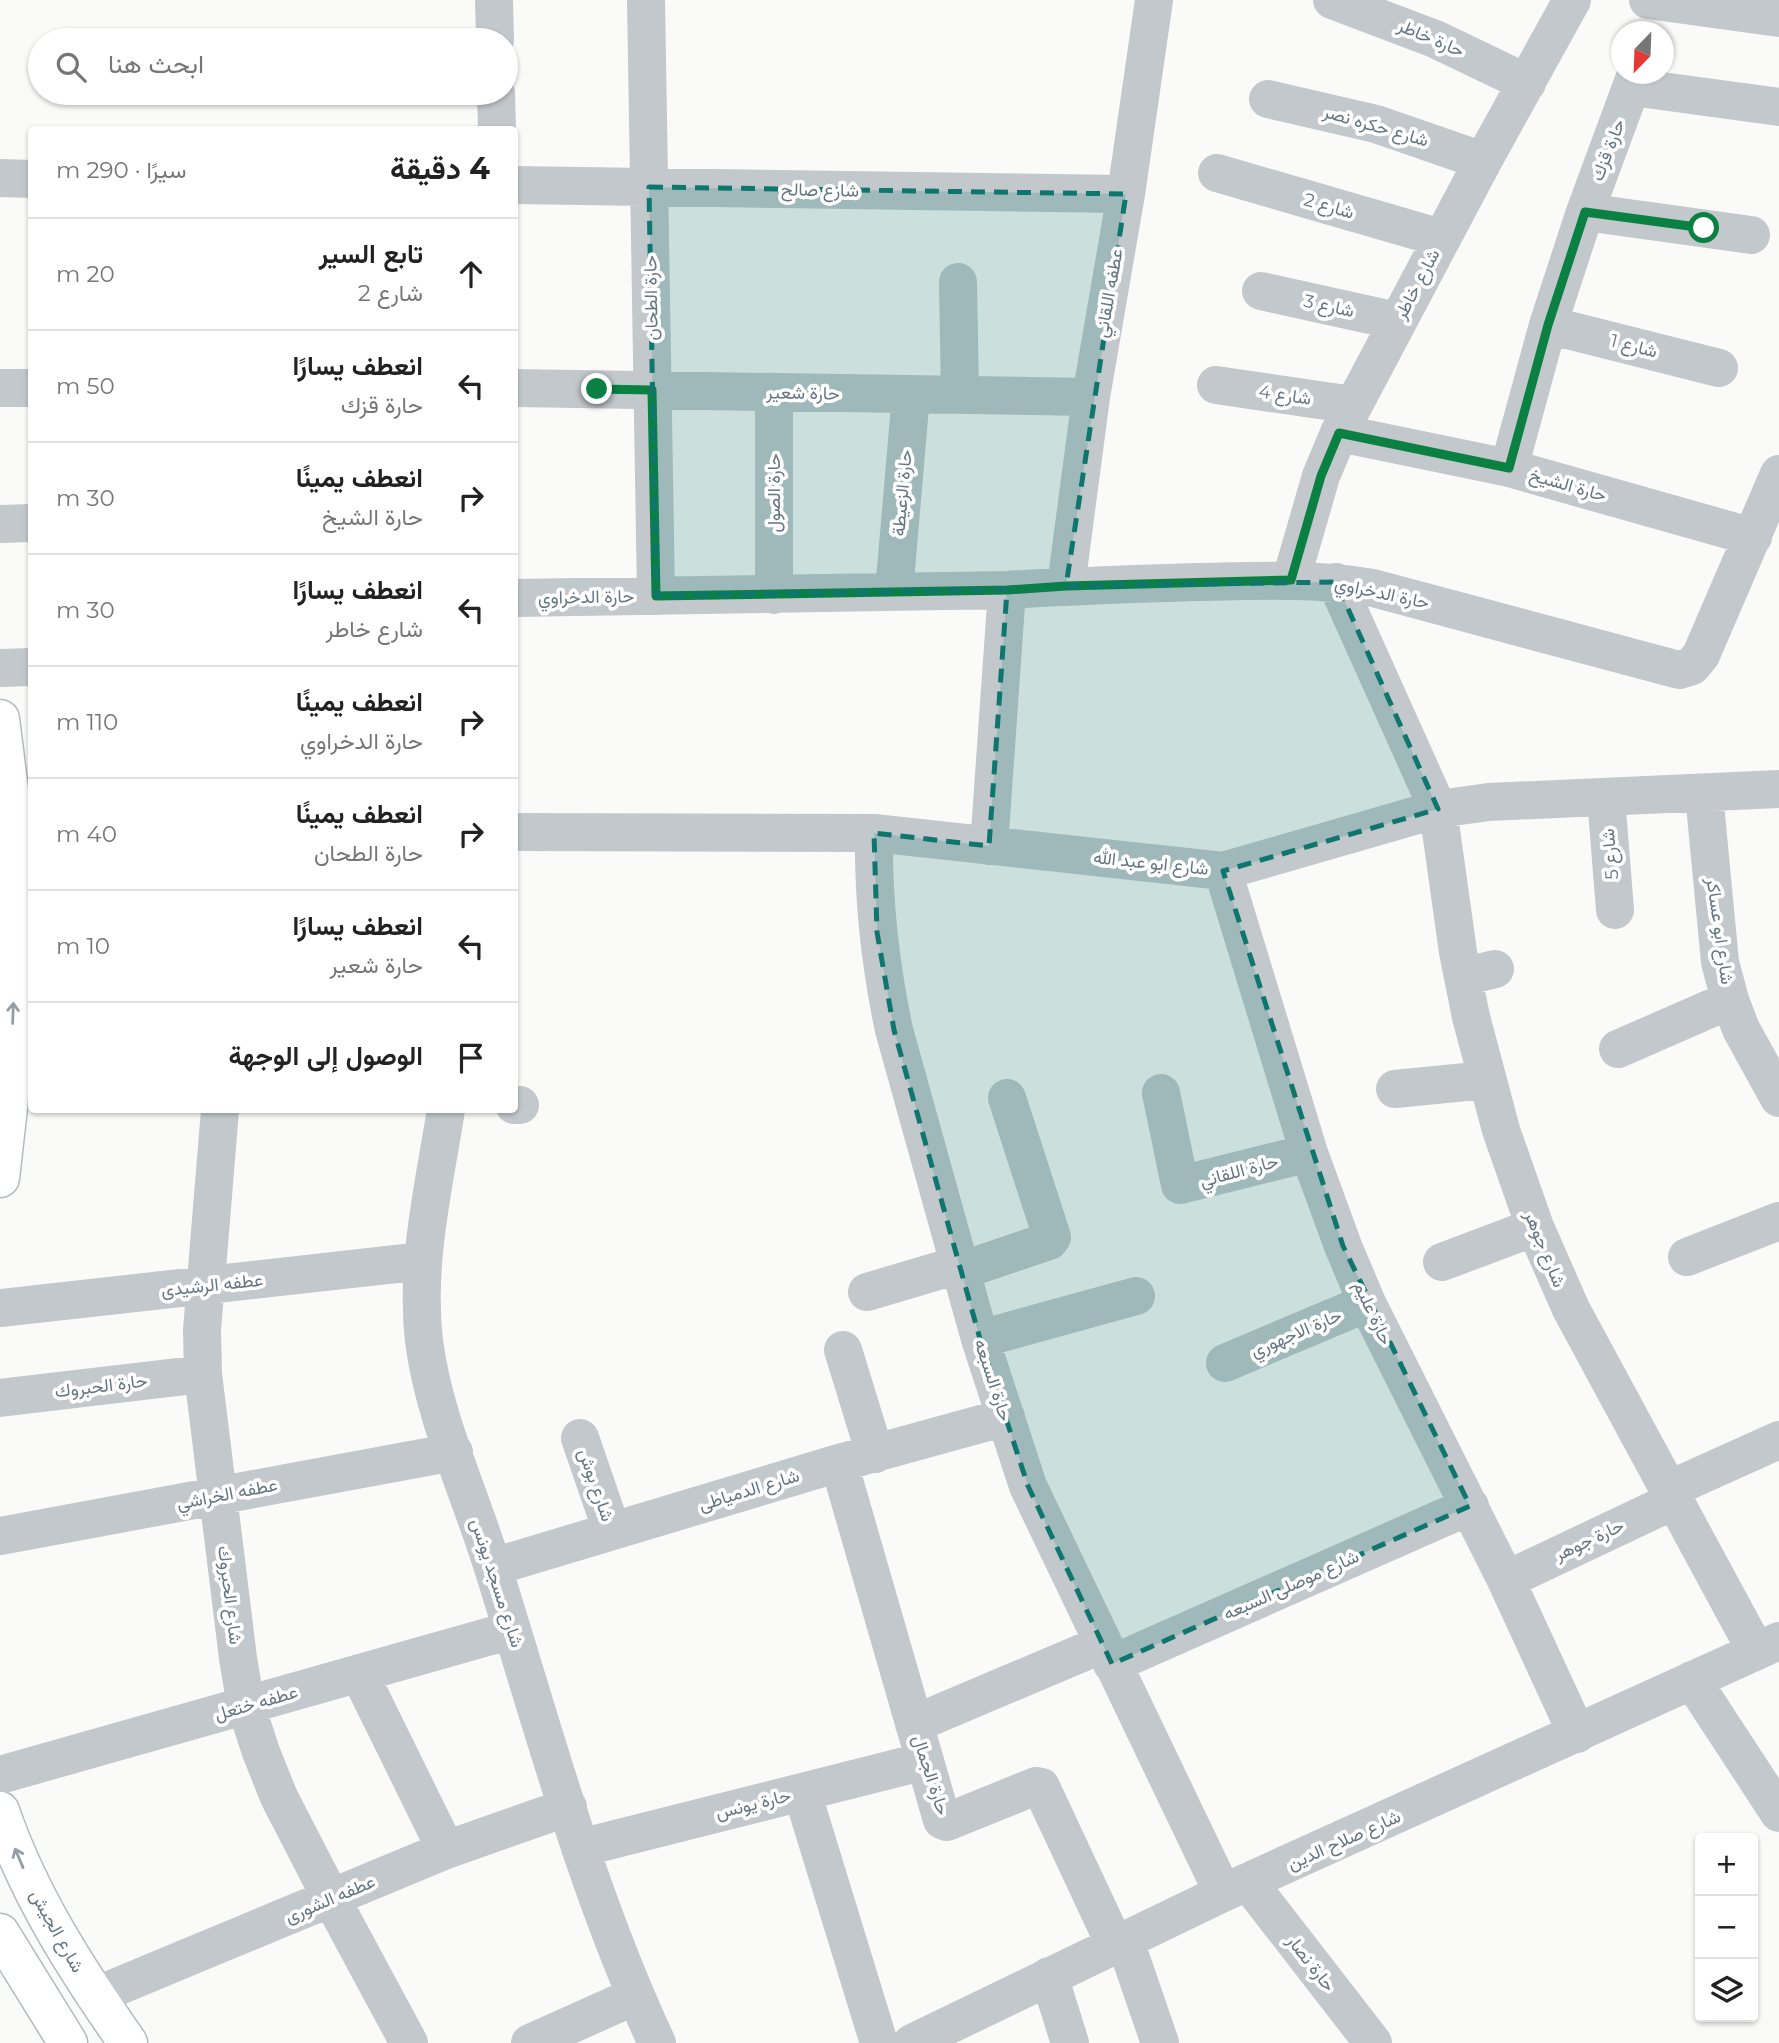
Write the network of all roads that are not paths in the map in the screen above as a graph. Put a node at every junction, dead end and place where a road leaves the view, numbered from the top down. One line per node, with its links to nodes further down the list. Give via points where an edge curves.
1 (494, 0): 8 (street)
2 (646, 0): 21 (street, حارة الطحان)
3 (1154, 0): 22 (street, عطفه اللقاني)
4 (1332, 0): 9 (street, حارة خاطر, via 1435,39)
5 (1572, 0): 9 (street, شارع خاطر)
6 (1654, 11): 7 (street)
7 (1779, 18)
8 (495, 28)
9 (1527, 83): 16 (street, شارع خاطر)
10 (1633, 84): 23 (street, حارة قزك)
11 (1655, 84): 14 (street)
12 (1268, 99): 16 (street, شارع حكره نصر, via 1377,124)
13 (496, 105): 15 (street)
14 (1779, 107)
15 (497, 126)
16 (1483, 161): 25 (street, شارع خاطر)
17 (1217, 173): 25 (street, شارع 2)
18 (0, 178): 19 (street)
19 (28, 179)
20 (518, 185): 21 (street, شارع صالح)
21 (649, 187): 22 (street, شارع صالح); 35 (street, حارة الطحان)
22 (1126, 194): 39 (street, عطفه اللقاني)
23 (1585, 212): 24 (street); 29 (street, حارة قزك)
24 (1751, 234)
25 (1441, 238): 28 (street, شارع خاطر)
26 (958, 282): 38 (street)
27 (1261, 291): 28 (street, شارع 3)
28 (1397, 321): 40 (street, شارع خاطر)
29 (1548, 325): 30 (street, شارع 1); 41 (street, حارة قزك)
30 (1719, 368)
31 (1216, 385): 40 (street, شارع 4)
32 (0, 388): 33 (street)
33 (28, 388)
34 (518, 388): 35 (street, حارة شعير)
35 (652, 390): 36 (street, حارة شعير); 52 (street, حارة الطحان)
36 (774, 392): 37 (street, حارة شعير); 51 (street, حارة الصول)
37 (911, 395): 38 (street, حارة شعير); 50 (street, حارة الزعيطة)
38 (960, 396): 39 (street, حارة شعير)
39 (1091, 397): 48 (street, عطفه اللقاني)
40 (1346, 419): 41 (street, حارة الشيخ); 46 (street, شارع خاطر, via 1321,476)
41 (1509, 468): 45 (street, حارة الشيخ)
42 (1779, 474): 45 (street, حارة الدخراوي)
43 (28, 523): 44 (street)
44 (0, 524)
45 (1753, 537): 47 (street, حارة الدخراوي, via 1701,655 1692,666 1679,670)
46 (1291, 580): 47 (street, حارة الدخراوي); 48 (street, حارة الدخراوي)
47 (1336, 582): 60 (street, شارع جوهر)
48 (1066, 586): 49 (street, حارة الدخراوي)
49 (1007, 590): 50 (street, حارة الدخراوي); 63 (street)
50 (894, 592): 51 (street, حارة الدخراوي)
51 (774, 595): 52 (street, حارة الدخراوي)
52 (656, 596): 53 (street, حارة الدخراوي)
53 (518, 598)
54 (28, 667): 55 (street)
55 (0, 668)
56 (0, 719): 64 (main road)
57 (1779, 789): 58 (street, شارع ابو عبد الله)
58 (1704, 794): 59 (street, شارع ابو عبد الله); 67 (street, شارع ابو عساكر, via 1720,962)
59 (1606, 797): 60 (street, شارع ابو عبد الله); 66 (street, شارع 5)
60 (1438, 809): 65 (street, شارع ابو عبد الله); 69 (street, شارع جوهر, via 1479,973)
61 (518, 832): 62 (street, شارع ابو عبد الله)
62 (874, 833): 63 (street, شارع ابو عبد الله); 84 (street, حارة السبعه, via 873,883 884,981)
63 (989, 846): 65 (street, شارع ابو عبد الله)
64 (17, 870): 70 (main road, one-way to 64)
65 (1223, 871): 77 (street, حارة عليم)
66 (1615, 910)
67 (1730, 1000): 68 (street); 74 (street, شارع ابو عساكر)
68 (1618, 1049)
69 (1486, 1080): 71 (street); 80 (street, شارع جوهر)
70 (21, 1089): 78 (main road)
71 (1395, 1089)
72 (1161, 1093): 77 (street, حارة اللقاني, via 1180,1185)
73 (1007, 1098): 84 (street, via 1052,1237)
74 (1779, 1098)
75 (220, 1113): 85 (street, شارع الحبروك)
76 (446, 1113): 82 (street, شارع مسجد يونس)
77 (1309, 1153): 88 (street, حارة عليم)
78 (0, 1178)
79 (1779, 1221): 81 (street)
80 (1535, 1227): 83 (street); 101 (street, شارع جوهر, via 1571,1309)
81 (1687, 1256)
82 (423, 1261): 85 (street, عطفه الرشيدى); 98 (street, شارع مسجد يونس, via 421,1300 428,1364)
83 (1442, 1262)
84 (959, 1268): 86 (street); 90 (street, حارة السبعه)
85 (205, 1285): 89 (street, عطفه الرشيدى); 93 (street, شارع الحبروك)
86 (867, 1292)
87 (1136, 1296): 90 (street)
88 (1367, 1303): 92 (street, حارة الاجهوري); 102 (street, حارة عليم)
89 (0, 1308)
90 (980, 1339): 95 (street, حارة السبعه)
91 (843, 1350): 99 (street, حارة الجمال)
92 (1225, 1363)
93 (203, 1374): 94 (street, حارة الحبروك); 100 (street, شارع الحبروك)
94 (0, 1398)
95 (1006, 1418): 99 (street, شارع الدمياطى); 109 (street, حارة السبعه, via 1028,1486)
96 (580, 1438): 103 (street, شارع بوش)
97 (1779, 1440): 101 (street, حارة جوهر)
98 (454, 1452): 100 (street, عطفه الخراشي); 105 (street, شارع مسجد يونس)
99 (857, 1458): 103 (street, شارع الدمياطى); 113 (street, حارة الجمال)
100 (217, 1496): 104 (street, عطفه الخراشي); 112 (street, شارع الحبروك)
101 (1670, 1496): 106 (street, حارة جوهر); 108 (street, شارع جوهر)
102 (1470, 1506): 106 (street, حارة عليم); 109 (street, شارع موصلى السبعه)
103 (612, 1531): 105 (street, شارع الدمياطى)
104 (0, 1536)
105 (493, 1567): 107 (street, شارع مسجد يونس)
106 (1506, 1580): 114 (street, حارة عليم)
107 (512, 1630): 110 (street, عطفه ختعل); 118 (street, شارع مسجد يونس)
108 (1767, 1646): 111 (street, شارع صلاح الدين)
109 (1108, 1654): 113 (street, شارع موصلى السبعه); 123 (street, حارة السبعه)
110 (359, 1673): 112 (street, عطفه ختعل); 122 (street)
111 (1692, 1680): 114 (street, شارع صلاح الدين); 120 (street)
112 (246, 1706): 116 (street, عطفه ختعل); 124 (street, شارع الحبروك, via 279,1797)
113 (914, 1724): 115 (street, حارة الجمال)
114 (1577, 1734): 123 (street, شارع صلاح الدين)
115 (925, 1762): 117 (street, حارة يونس); 126 (street, حارة الجمال, via 944,1822 1041,1787)
116 (0, 1775)
117 (802, 1792): 121 (street, حارة يونس); 137 (street)
118 (568, 1807): 121 (street, شارع مسجد يونس); 122 (street, عطفه الشورى)
119 (0, 1811): 127 (main road, شارع الجيش, one-way to 119, via 23,1870)
120 (1779, 1814)
121 (580, 1848): 131 (street, شارع مسجد يونس)
122 (446, 1850): 124 (street, عطفه الشورى)
123 (1236, 1888): 126 (street, شارع صلاح الدين); 141 (street, حارة نصار)
124 (331, 1898): 130 (street, عطفه الشورى); 134 (street, شارع الحبروك)
125 (0, 1933): 129 (main road)
126 (1120, 1943): 128 (street, شارع صلاح الدين); 140 (street)
127 (71, 1959): 129 (main road); 130 (main road, شارع الجيش)
128 (1049, 1976): 138 (street, شارع صلاح الدين); 139 (street)
129 (29, 1983): 132 (main road)
130 (95, 1996): 133 (main road, شارع الجيش)
131 (635, 1996): 135 (street); 136 (street, شارع مسجد يونس)
132 (68, 2043)
133 (128, 2043)
134 (410, 2043)
135 (530, 2043)
136 (657, 2043)
137 (879, 2043)
138 (912, 2043)
139 (1070, 2043)
140 (1160, 2043)
141 (1373, 2043)

